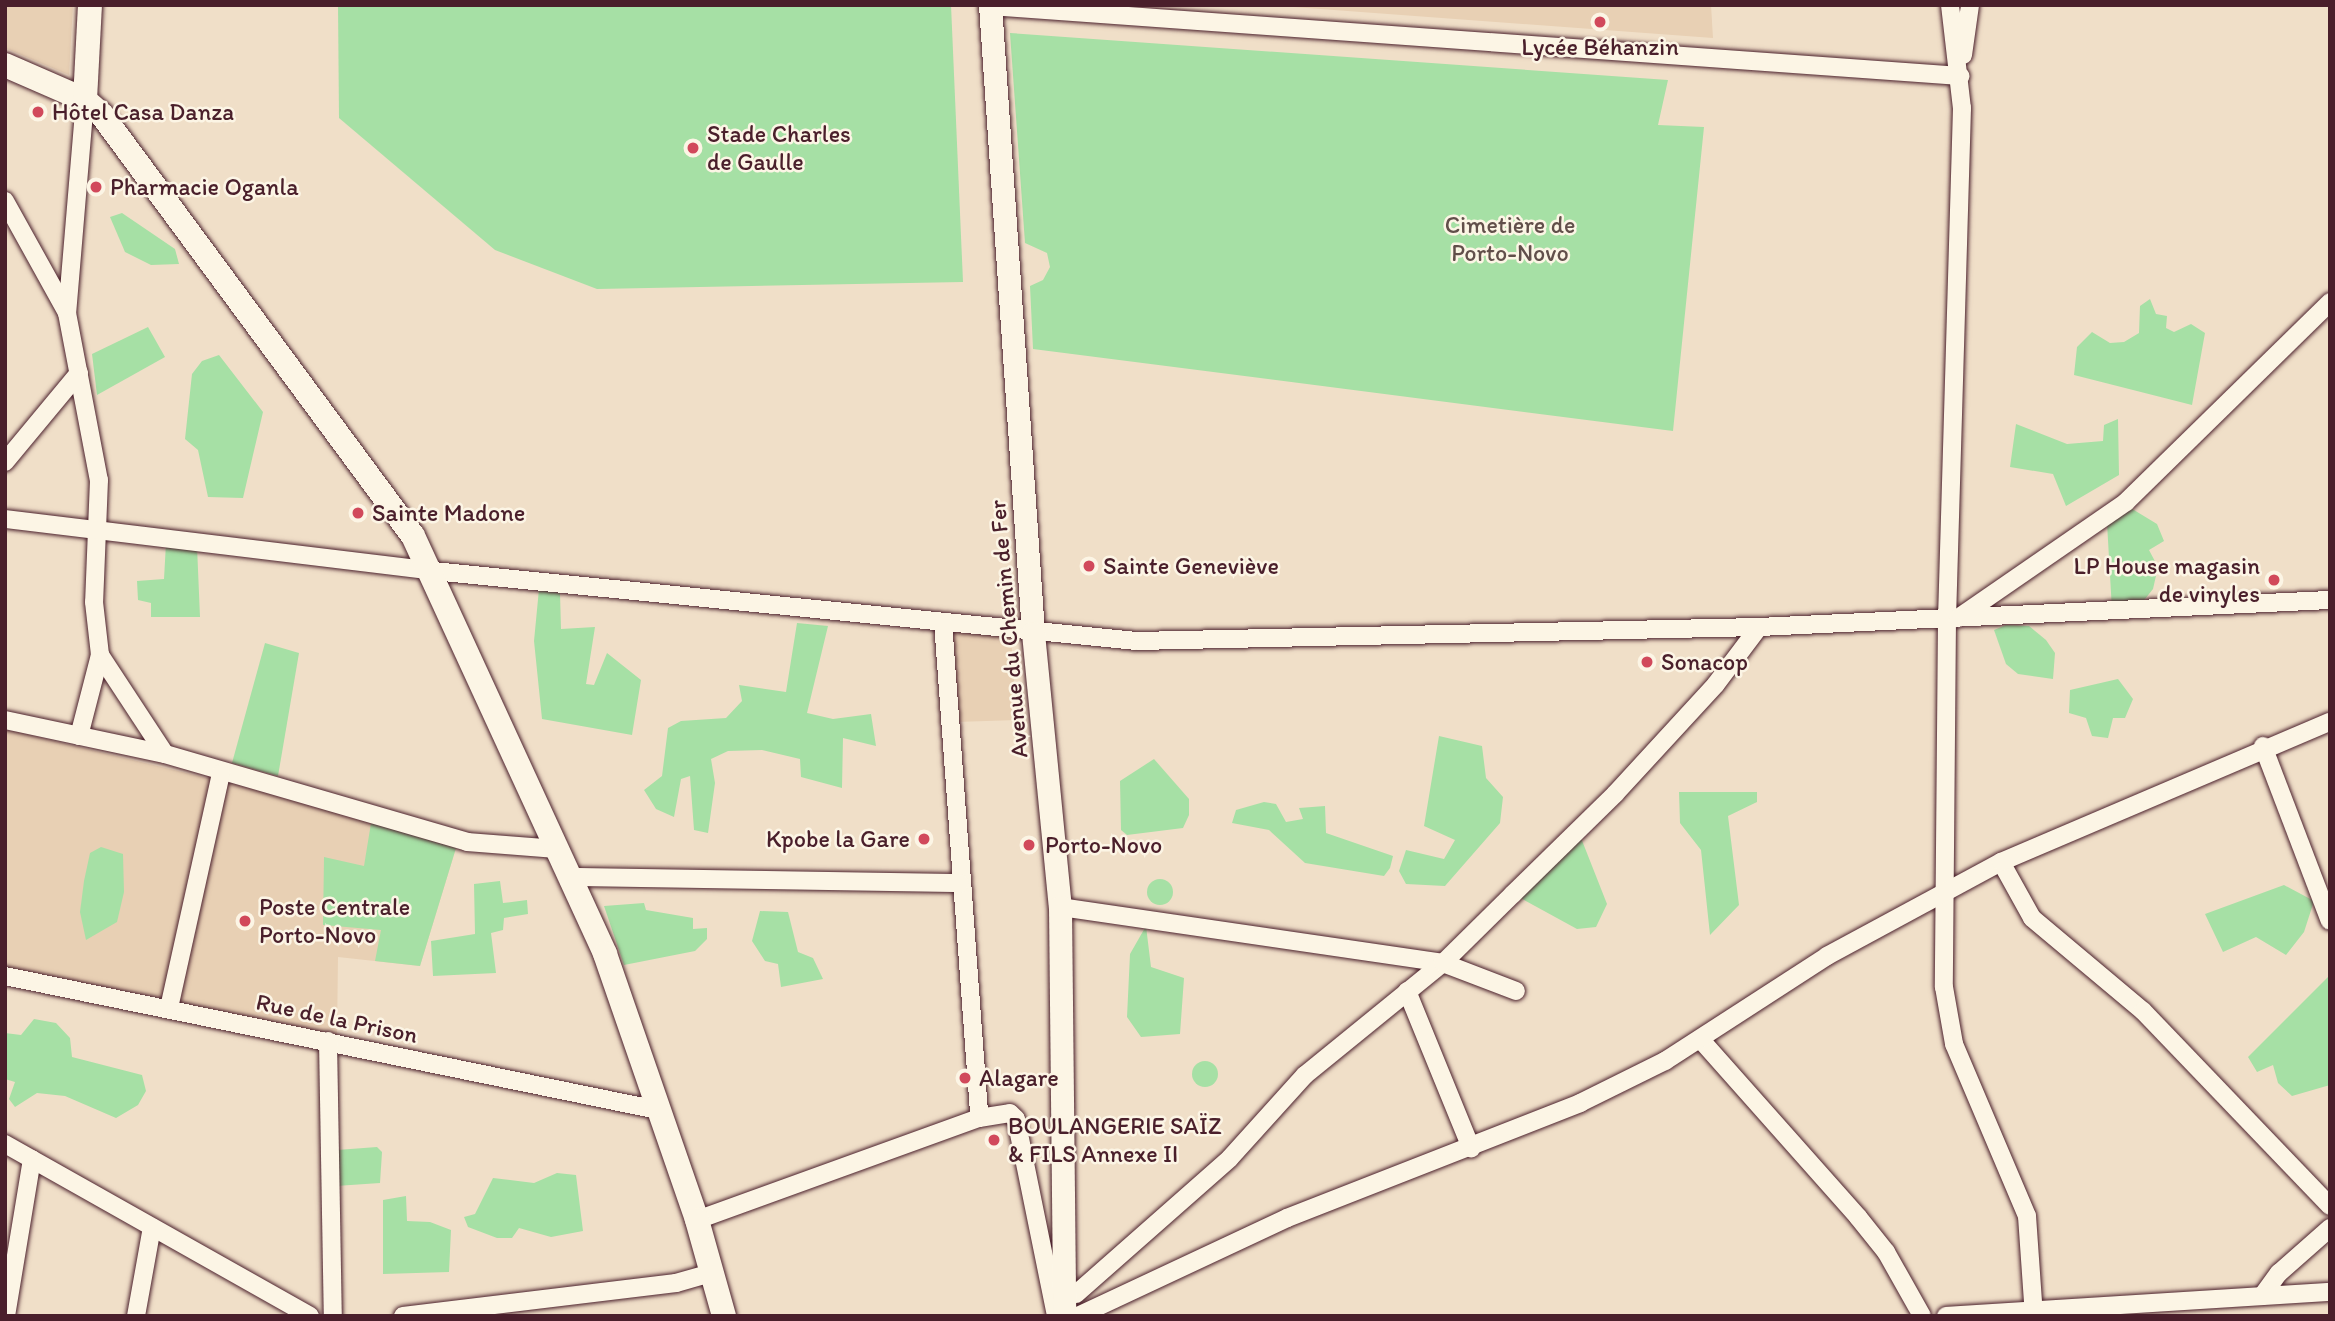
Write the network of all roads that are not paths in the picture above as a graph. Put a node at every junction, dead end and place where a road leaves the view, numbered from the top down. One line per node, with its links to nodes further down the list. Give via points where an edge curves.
1 (90, 5): 7 (main road)
2 (1950, 5): 6 (street)
3 (1970, 5): 6 (street)
4 (990, 6): 6 (street); 20 (street, Avenue du Chemin de Fer)
5 (5, 65): 7 (main road)
6 (1960, 75): 17 (street)
7 (85, 100): 10 (street); 15 (main road, via 124,142 398,511)
8 (5, 201): 10 (street)
9 (2330, 302): 17 (street, via 2135,495)
10 (67, 313): 11 (street)
11 (79, 373): 12 (street); 14 (street, via 96,460)
12 (5, 462)
13 (5, 519): 14 (street)
14 (100, 531): 15 (street); 21 (street, via 94,602)
15 (433, 571): 18 (street); 28 (main road)
16 (2330, 600): 17 (street)
17 (1952, 619): 19 (street); 32 (street)
18 (943, 622): 20 (street); 31 (street)
19 (1759, 627): 20 (street, via 1227,642); 35 (street, via 1716,684 1615,794)
20 (1033, 633): 33 (street, Avenue du Chemin de Fer)
21 (100, 655): 24 (street); 26 (street)
22 (5, 720): 24 (street)
23 (2330, 722): 25 (street)
24 (79, 736): 26 (street)
25 (2263, 746): 29 (street); 34 (street)
26 (165, 754): 27 (street)
27 (221, 774): 28 (street, via 467,842); 39 (street)
28 (557, 849): 30 (main road)
29 (2001, 862): 32 (street); 47 (street, via 2032,918 2143,1012)
30 (572, 877): 31 (street); 42 (main road, via 605,954)
31 (960, 883): 43 (street)
32 (1944, 894): 40 (street, via 1827,956); 56 (street, via 1946,1009 1954,1044 2027,1216)
33 (1060, 908): 35 (street); 51 (street, Avenue du Chemin de Fer)
34 (2330, 921)
35 (1443, 963): 37 (street); 38 (street)
36 (5, 976): 39 (street, Rue de la Prison)
37 (1407, 991): 45 (street); 55 (street, via 1305,1075 1230,1158)
38 (1516, 991)
39 (169, 1008): 41 (street, Rue de la Prison)
40 (1701, 1040): 45 (street, via 1580,1103); 65 (street, via 1858,1217 1910,1288)
41 (328, 1041): 42 (street, Rue de la Prison); 60 (street)
42 (658, 1110): 48 (main road)
43 (979, 1118): 48 (street); 63 (street, via 1001,1112 1017,1119)
44 (5, 1144): 46 (street)
45 (1471, 1148): 55 (street, via 1287,1218)
46 (32, 1159): 49 (street); 58 (street)
47 (2330, 1206)
48 (697, 1220): 52 (main road)
49 (152, 1227): 57 (street); 59 (street)
50 (2330, 1228): 54 (street, via 2279,1273)
51 (1066, 1248): 55 (street); 64 (street)
52 (711, 1273): 61 (street, via 676,1283); 62 (main road)
53 (2330, 1292): 54 (street)
54 (2262, 1296): 56 (street)
55 (1078, 1310)
56 (2034, 1312): 66 (street)
57 (306, 1315)
58 (6, 1316)
59 (136, 1316)
60 (333, 1316)
61 (403, 1316)
62 (724, 1316)
63 (1056, 1316)
64 (1064, 1316)
65 (1922, 1316)
66 (1946, 1316)

